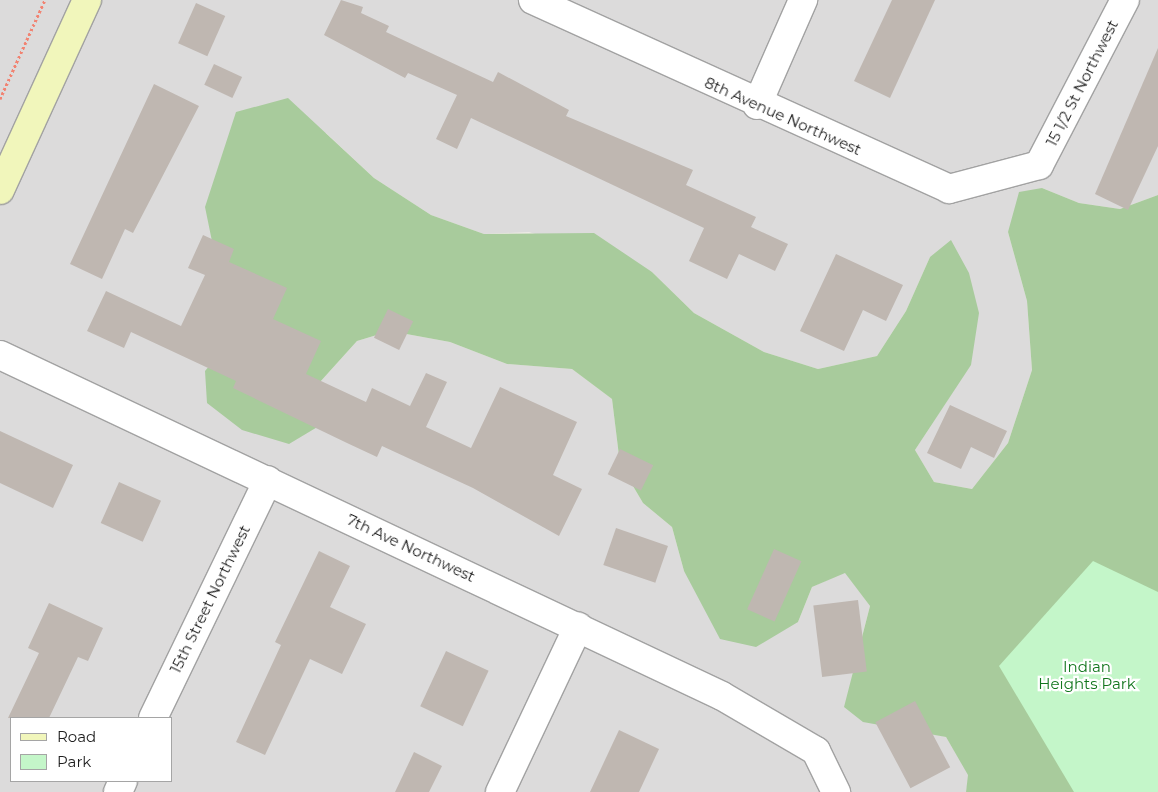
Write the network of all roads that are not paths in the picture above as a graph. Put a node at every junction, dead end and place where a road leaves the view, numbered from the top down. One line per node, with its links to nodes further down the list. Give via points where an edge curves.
1 (87, 0): 7 (street)
2 (533, 0): 5 (street, 8th Avenue Northwest)
3 (803, 0): 5 (street)
4 (1125, 0): 6 (street, 15 1/2 St Northwest)
5 (757, 105): 6 (street, 8th Avenue Northwest, via 949,190)
6 (1039, 166)
7 (0, 190)
8 (0, 355): 9 (street, 7th Ave Northwest)
9 (268, 480): 10 (street, 7th Ave Northwest); 11 (street, 15th Street Northwest)
10 (578, 627): 12 (street); 13 (street, 7th Ave Northwest, via 722,696 816,751)
11 (153, 717)
12 (500, 792)
13 (836, 792)

